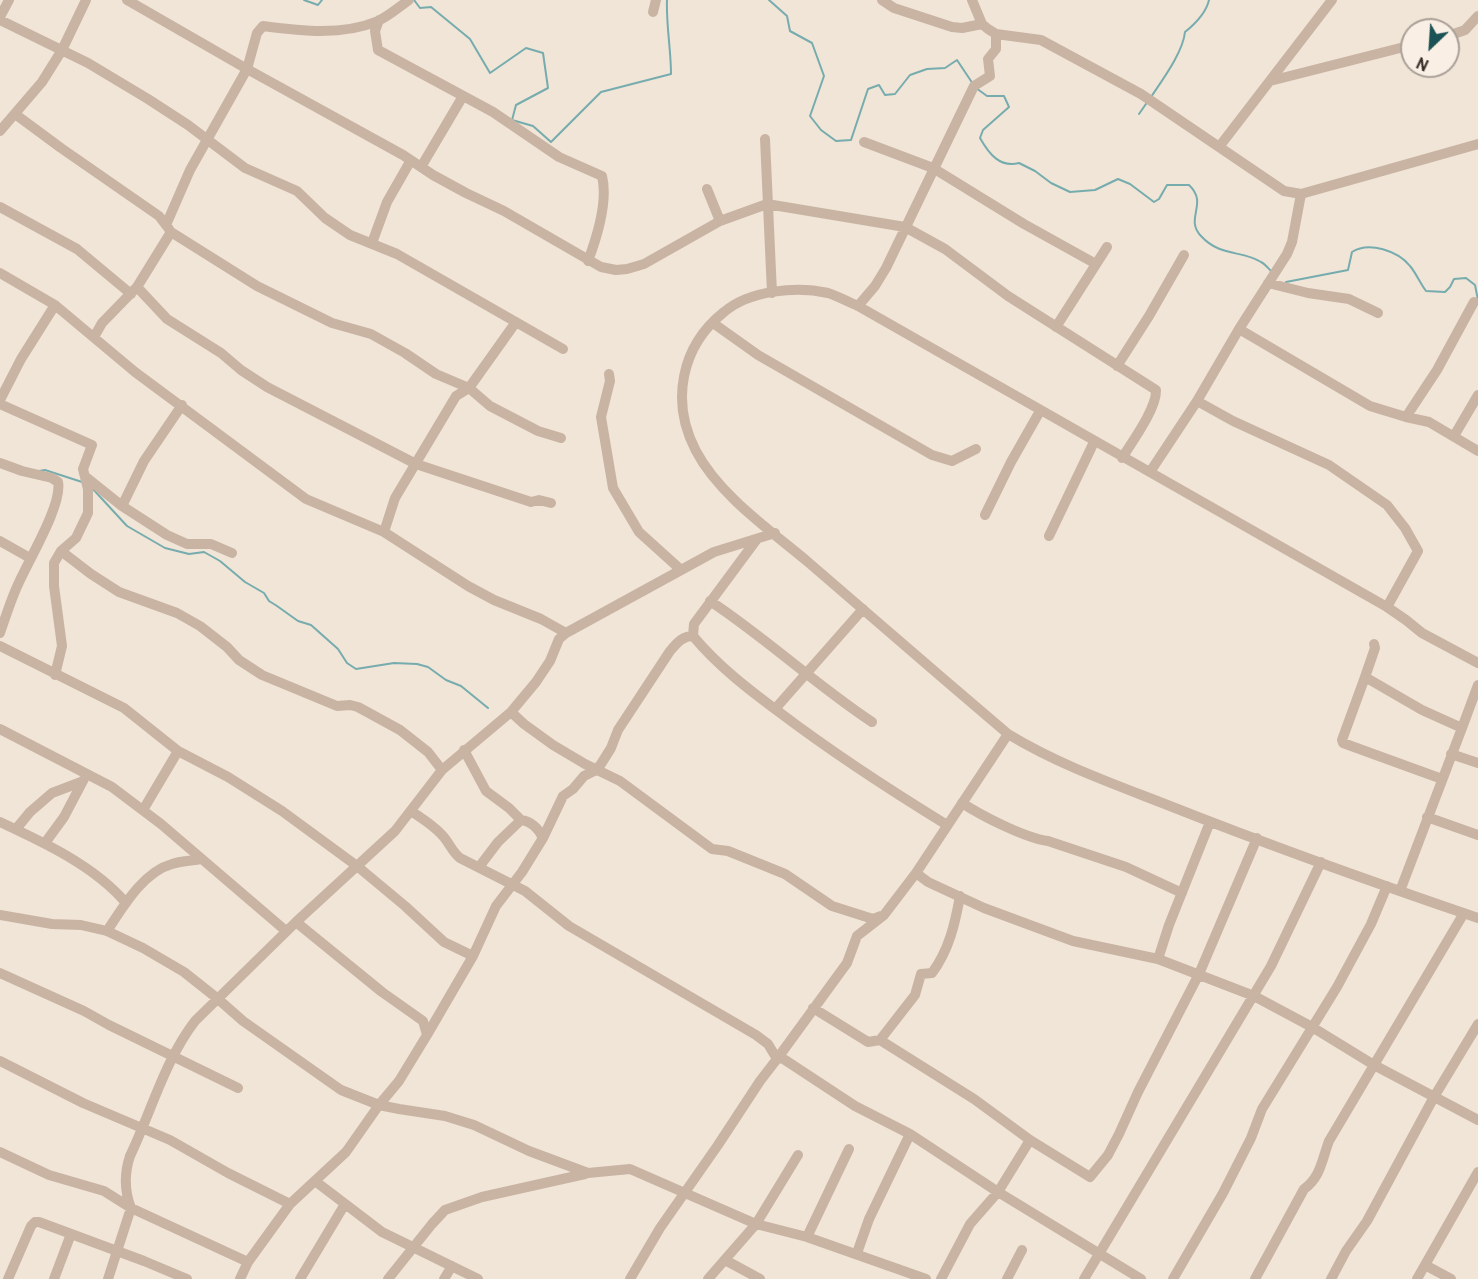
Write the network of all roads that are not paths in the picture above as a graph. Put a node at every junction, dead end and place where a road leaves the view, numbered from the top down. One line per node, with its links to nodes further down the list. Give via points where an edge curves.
1 (9, 0): 11 (street)
2 (86, 0): 17 (street)
3 (127, 0): 18 (street)
4 (409, 0): 12 (street)
5 (656, 0): 9 (street)
6 (882, 0): 13 (street, via 894,8 952,27)
7 (1332, 0): 19 (street)
8 (974, 1): 13 (street)
9 (653, 12)
10 (1478, 16): 14 (street)
11 (0, 18): 17 (street)
12 (379, 20): 18 (street, via 347,30 263,26 257,33); 20 (street, via 375,31 378,50)
13 (981, 24): 15 (street)
14 (1460, 32)
15 (996, 34): 26 (street, via 1041,40 1150,99); 30 (street, via 996,49 988,59 990,76 974,86)
16 (1400, 48): 19 (street)
17 (62, 50): 21 (street); 24 (street, via 148,99)
18 (247, 69): 24 (street); 28 (street)
19 (1270, 81): 26 (street)
20 (463, 96): 29 (street); 41 (street, via 559,157 602,176 597,234)
21 (15, 114): 22 (street); 37 (street, via 159,216)
22 (0, 131)
23 (765, 138): 33 (street)
24 (207, 139): 37 (street, via 190,170); 38 (street, via 245,168 297,191 350,235)
25 (864, 142): 30 (street)
26 (1219, 147): 32 (street, via 1284,191)
27 (1477, 147): 32 (street)
28 (411, 160): 29 (street); 38 (street, via 387,202)
29 (421, 167): 41 (street)
30 (933, 168): 36 (street); 42 (street)
31 (707, 189): 35 (street)
32 (1301, 194): 44 (street, via 1292,242)
33 (767, 204): 35 (street); 36 (street); 46 (street)
34 (0, 207): 45 (street, via 77,249)
35 (720, 221): 41 (street, via 644,264 616,270)
36 (905, 227): 49 (street, via 886,268); 53 (street, via 945,249)
37 (169, 228): 45 (street); 59 (street, via 257,286 332,323 370,334 436,375)
38 (372, 243): 51 (street)
39 (1107, 247): 42 (street)
40 (1184, 255): 57 (street)
41 (588, 261)
42 (1096, 264): 53 (street)
43 (0, 273): 48 (street)
44 (1269, 281): 50 (street, via 1349,299); 54 (street)
45 (134, 290): 55 (street); 73 (street, via 167,319 267,387)
46 (772, 293): 49 (street, via 820,292); 52 (street, via 743,300)
47 (1474, 302): 65 (street)
48 (55, 305): 55 (street); 60 (street)
49 (858, 306): 64 (street)
50 (1378, 313)
51 (516, 322): 56 (street); 59 (street)
52 (713, 323): 69 (street, via 777,367 932,455 952,461); 80 (street, via 693,348 683,375 682,404 687,430 710,473)
53 (1056, 327): 57 (street)
54 (1239, 328): 62 (street); 65 (street, via 1370,406)
55 (94, 337): 63 (street)
56 (563, 349)
57 (1118, 366): 71 (street, via 1156,390)
58 (609, 374): 87 (street, via 601,417 613,488 639,532)
59 (469, 388): 67 (street, via 490,406 538,431); 73 (street, via 456,396)
60 (2, 394): 75 (street, via 90,443 92,450 84,469)
61 (1478, 395): 66 (street)
62 (1197, 401): 74 (street); 89 (street, via 1329,465 1388,505 1418,551)
63 (182, 405): 77 (street, via 144,461); 79 (street, via 306,499)
64 (1040, 411): 68 (street); 78 (street)
65 (1406, 417): 66 (street, via 1429,422)
66 (1454, 436): 70 (street)
67 (561, 438)
68 (1094, 442): 71 (street); 81 (street)
69 (976, 449)
70 (1478, 451)
71 (1122, 458): 74 (street)
72 (0, 463): 86 (street, via 52,478 60,488 56,506)
73 (416, 464): 76 (street, via 531,502); 79 (street, via 395,498)
74 (1150, 472): 89 (street)
75 (87, 478): 77 (street); 84 (street, via 88,513 76,538)
76 (551, 503)
77 (122, 506): 85 (street, via 167,535 187,543 212,544)
78 (985, 515)
79 (384, 532): 93 (street, via 468,586)
80 (775, 533): 82 (street); 90 (street)
81 (1049, 536)
82 (757, 539): 87 (street, via 714,552); 88 (street)
83 (0, 541): 86 (street)
84 (61, 551): 99 (street, via 53,569 62,646); 112 (street, via 119,592 177,613 200,626 262,675 337,706 358,707 400,730 428,752)
85 (232, 553)
86 (30, 558): 91 (street)
87 (680, 569): 93 (street)
88 (710, 601): 94 (street, via 694,624); 98 (street)
89 (1387, 607): 97 (street, via 1422,633)
90 (862, 609): 98 (street); 107 (street)
91 (2, 617): 92 (street)
92 (0, 633)
93 (566, 633): 103 (street)
94 (693, 636): 102 (street, via 742,685); 113 (street, via 680,640 670,651)
95 (1374, 644): 100 (street)
96 (0, 646): 99 (street)
97 (1478, 663)
98 (805, 672): 102 (street); 104 (street)
99 (55, 675): 109 (street, via 124,708)
100 (1365, 678): 105 (street); 115 (street, via 1343,743)
101 (1478, 685): 105 (street)
102 (775, 709): 123 (street)
103 (512, 712): 108 (street); 113 (street, via 553,745)
104 (872, 722)
105 (1462, 728): 110 (street)
106 (0, 729): 114 (street)
107 (1008, 734): 116 (street); 122 (street, via 1069,766)
108 (464, 750): 112 (street); 120 (street, via 486,791)
109 (178, 751): 117 (street); 131 (street, via 282,811)
110 (1451, 754): 111 (street); 115 (street)
111 (1478, 763)
112 (442, 770): 118 (street)
113 (596, 770): 126 (street, via 563,796); 142 (street, via 620,781 712,849 728,851 785,874 832,906 873,919)
114 (85, 777): 117 (street, via 112,787); 124 (street, via 52,793); 128 (street)
115 (1442, 779): 119 (street)
116 (962, 803): 123 (street); 137 (street, via 1034,839 1126,867)
117 (142, 810): 129 (street)
118 (411, 810): 131 (street, via 395,831); 132 (street, via 440,832 454,853)
119 (1427, 817): 125 (street); 136 (street)
120 (521, 820): 126 (street, via 531,824); 132 (street)
121 (0, 822): 124 (street)
122 (1210, 822): 127 (street); 137 (street)
123 (948, 825): 133 (street)
124 (16, 829): 128 (street)
125 (1478, 835)
126 (543, 838): 134 (street)
127 (1257, 838): 130 (street); 149 (street)
128 (45, 843): 139 (street, via 107,884)
129 (200, 859): 139 (street, via 170,864 156,872); 146 (street)
130 (1321, 862): 135 (street); 151 (street)
131 (357, 866): 144 (street); 147 (street, via 444,942)
132 (479, 867): 134 (street)
133 (916, 873): 138 (street); 142 (street)
134 (512, 884): 147 (street, via 491,915); 159 (street, via 569,926 756,1035 768,1044)
135 (1387, 886): 136 (street); 155 (street, via 1371,924)
136 (1400, 891): 140 (street)
137 (1182, 893): 148 (street)
138 (960, 896): 148 (street, via 1073,941); 157 (street, via 953,931 940,961 932,973 921,974 915,994)
139 (126, 903): 145 (street)
140 (1464, 913): 143 (street); 161 (street)
141 (0, 915): 145 (street)
142 (884, 915): 153 (street, via 857,936 847,963)
143 (1478, 918)
144 (296, 922): 146 (street); 156 (street, via 423,1021)
145 (107, 931): 152 (street, via 184,972)
146 (286, 931): 152 (street)
147 (473, 956): 156 (street)
148 (1158, 959): 149 (street)
149 (1198, 974): 151 (street); 168 (street, via 1114,1145 1090,1177)
150 (1, 977): 158 (street, via 49,994)
151 (1254, 996): 155 (street); 187 (street)
152 (218, 999): 158 (street, via 183,1036); 164 (street, via 325,1081)
153 (813, 1008): 157 (street, via 868,1041); 159 (street)
154 (1478, 1024): 163 (street)
155 (1312, 1027): 161 (street); 210 (street, via 1262,1109 1251,1138)
156 (427, 1035): 164 (street)
157 (880, 1040): 168 (street, via 974,1099)
158 (174, 1056): 162 (street); 166 (street)
159 (777, 1059): 167 (street, via 786,1059 855,1106); 175 (street)
160 (0, 1061): 166 (street, via 83,1103)
161 (1374, 1065): 163 (street); 211 (street, via 1329,1140 1314,1182 1304,1189)
162 (238, 1089)
163 (1434, 1097): 165 (street); 212 (street)
164 (380, 1105): 173 (street, via 474,1125); 174 (street, via 346,1152)
165 (1478, 1120)
166 (144, 1128): 177 (street); 179 (street, via 125,1173)
167 (910, 1134): 176 (street); 186 (street)
168 (1030, 1140): 176 (street)
169 (849, 1149): 182 (street)
170 (0, 1152): 179 (street, via 49,1175 104,1191)
171 (798, 1155): 180 (street)
172 (1478, 1172): 190 (street)
173 (588, 1173): 175 (street, via 630,1169); 183 (street, via 482,1197 445,1210)
174 (315, 1180): 177 (street); 178 (street)
175 (685, 1192): 180 (street); 202 (street)
176 (998, 1192): 187 (street); 206 (street, via 970,1224)
177 (290, 1204): 189 (street)
178 (345, 1204): 183 (street, via 382,1232); 193 (street)
179 (131, 1208): 185 (street); 189 (street)
180 (756, 1224): 182 (street); 188 (street)
181 (71, 1234): 185 (street); 194 (street, via 44,1223 33,1223); 195 (street)
182 (807, 1237): 186 (street)
183 (415, 1246): 191 (street); 199 (street)
184 (1023, 1250): 207 (street)
185 (117, 1251): 192 (street); 196 (street)
186 (857, 1253): 205 (street)
187 (1100, 1255): 208 (street); 209 (street)
188 (725, 1260): 203 (street); 204 (street)
189 (248, 1262): 198 (street)
190 (1425, 1265): 213 (street); 214 (street)
191 (452, 1266): 200 (street); 201 (street)
192 (168, 1275): 197 (street)
193 (302, 1278)
194 (8, 1279)
195 (54, 1279)
196 (108, 1279)
197 (187, 1279)
198 (240, 1279)
199 (388, 1279)
200 (444, 1279)
201 (478, 1279)
202 (630, 1279)
203 (708, 1279)
204 (760, 1279)
205 (926, 1279)
206 (941, 1279)
207 (1007, 1279)
208 (1084, 1279)
209 (1141, 1279)
210 (1173, 1279)
211 (1255, 1279)
212 (1331, 1279)
213 (1417, 1279)
214 (1451, 1279)

